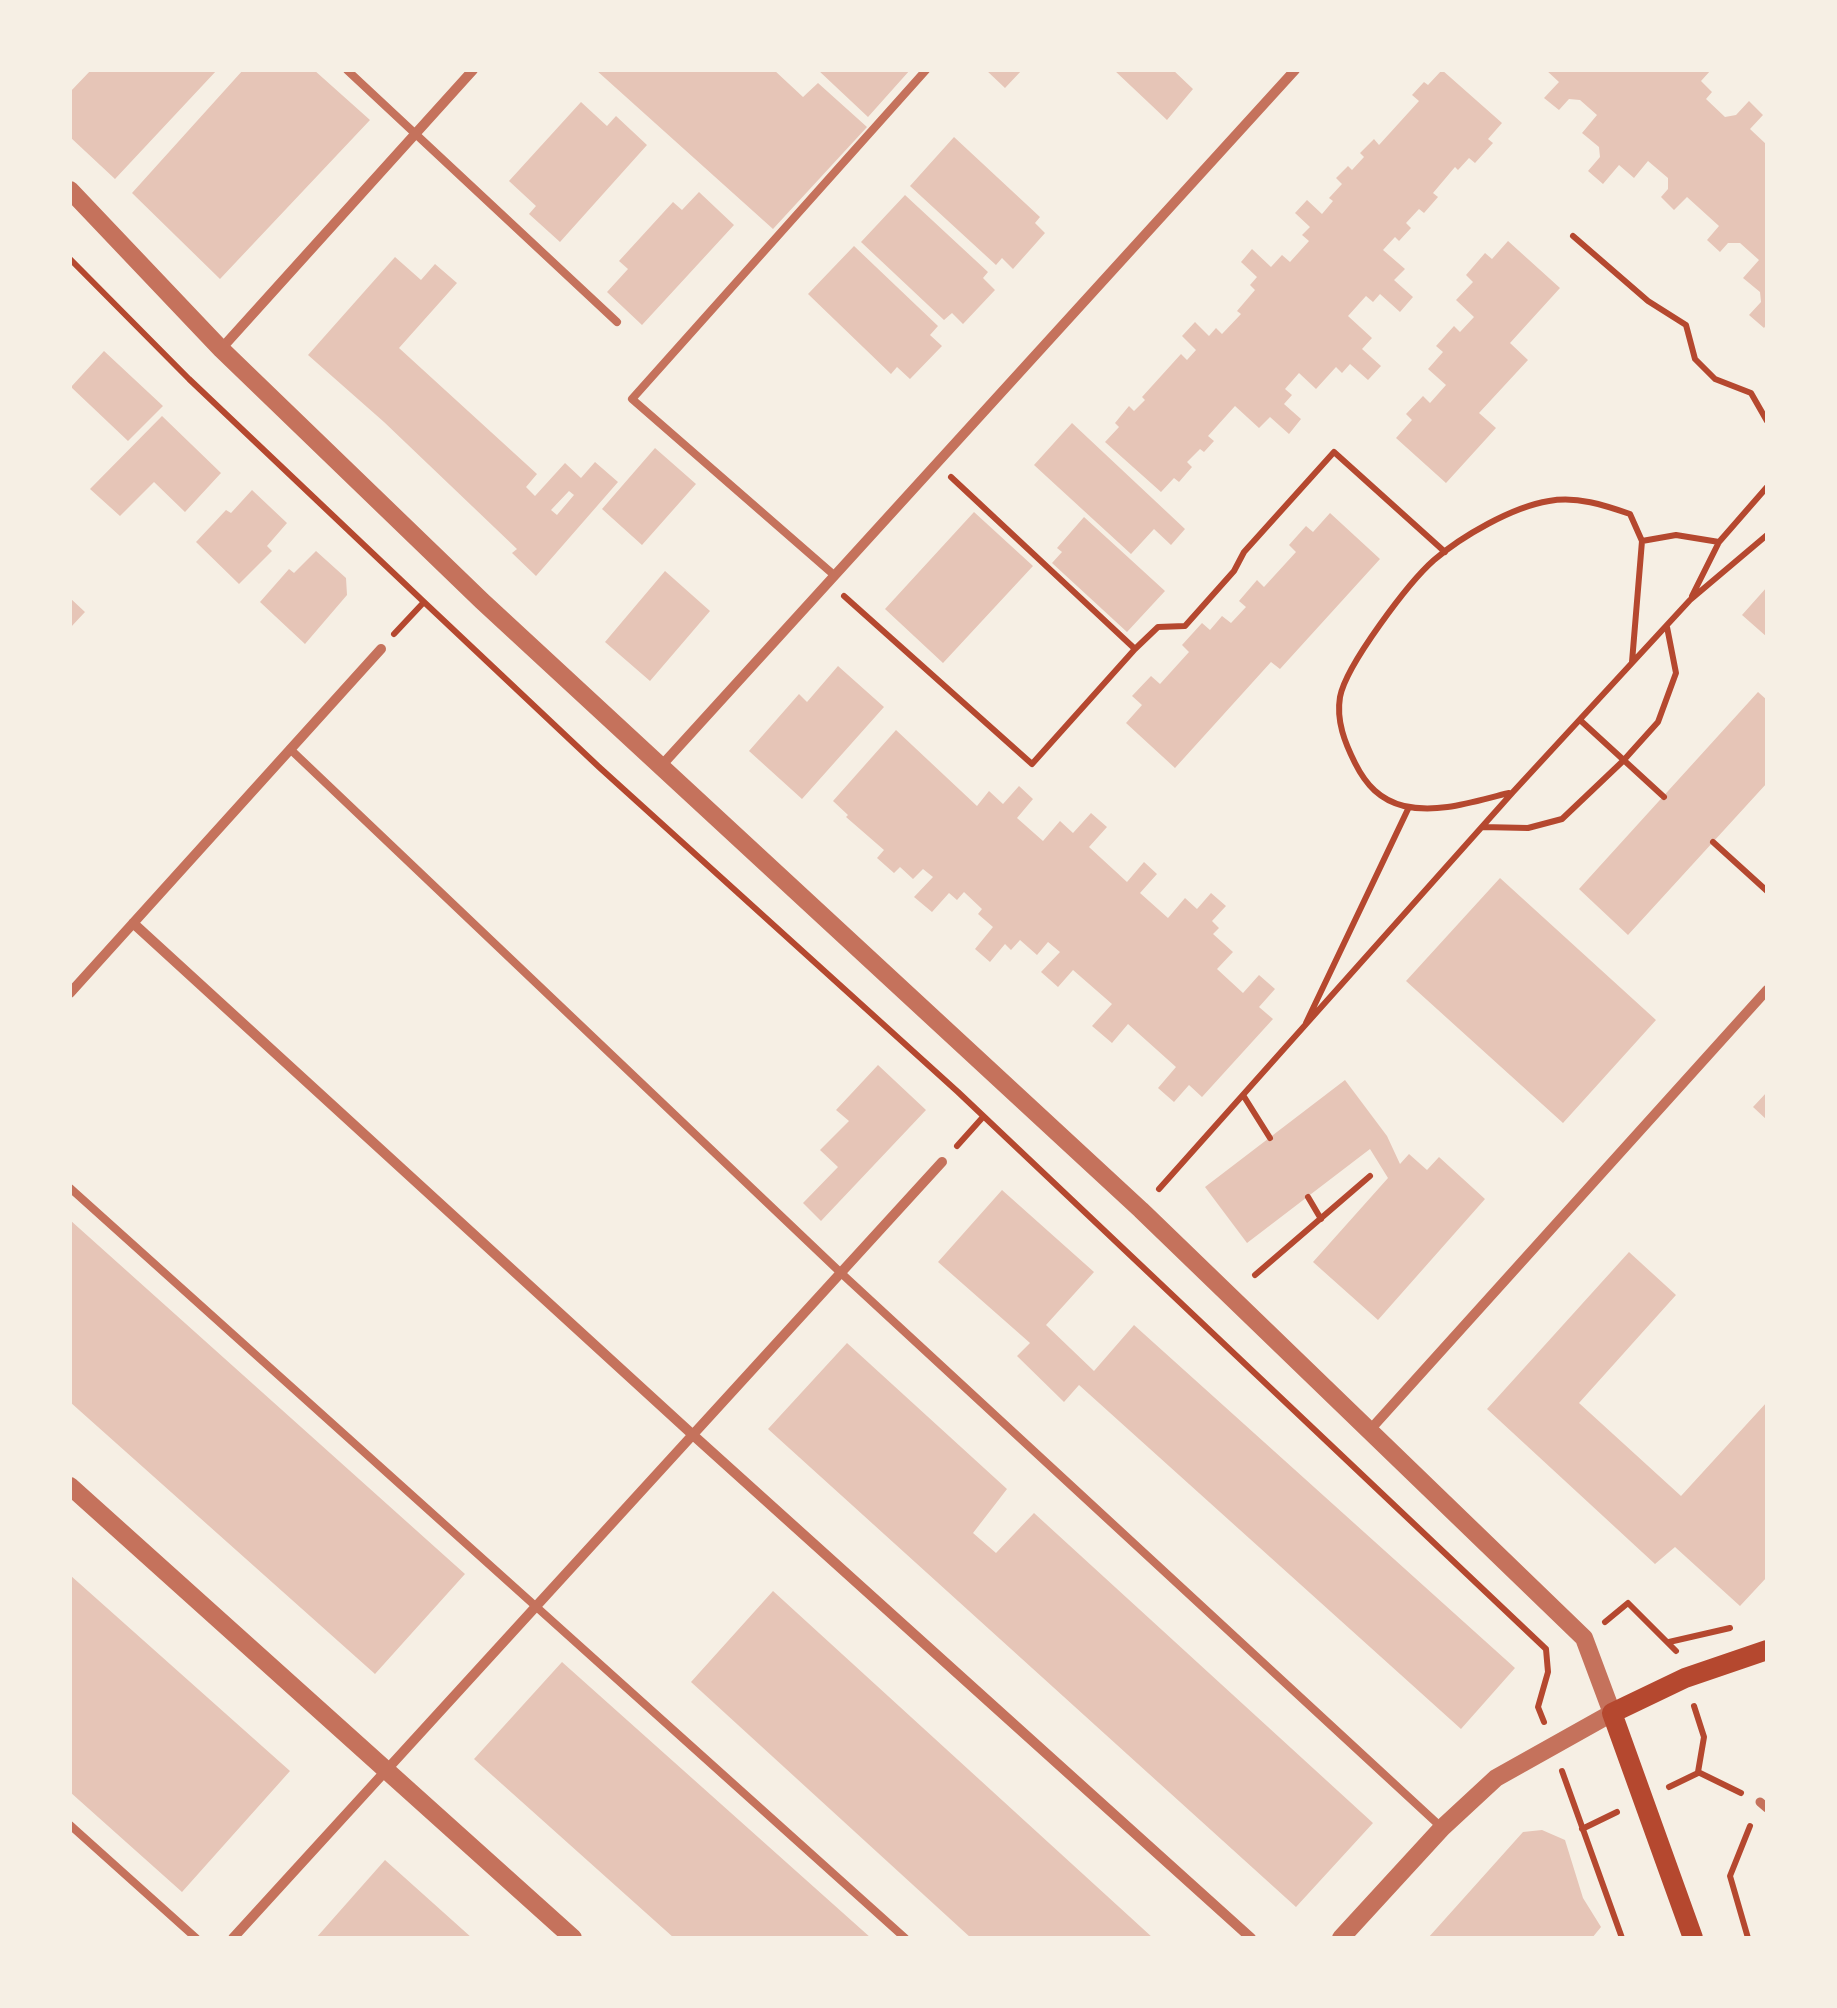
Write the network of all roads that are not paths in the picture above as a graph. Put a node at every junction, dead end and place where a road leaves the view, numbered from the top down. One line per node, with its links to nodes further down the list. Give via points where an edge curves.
1 (347, 70): 5 (lane)
2 (473, 70): 5 (street)
3 (926, 70): 9 (lane, via 632,399)
4 (1295, 70): 9 (street)
5 (415, 134): 7 (lane); 8 (street)
6 (70, 190): 8 (street)
7 (617, 322)
8 (222, 350): 12 (street)
9 (831, 578): 12 (street)
10 (381, 649): 11 (street)
11 (290, 748): 13 (street); 18 (lane)
12 (662, 765): 19 (street, via 1142,1210)
13 (133, 923): 15 (street); 20 (street)
14 (1767, 990): 19 (street)
15 (70, 992)
16 (942, 1162): 18 (street)
17 (70, 1188): 22 (lane)
18 (841, 1273): 20 (street); 27 (lane)
19 (1369, 1431): 24 (street, via 1584,1638)
20 (693, 1435): 22 (street); 32 (street)
21 (70, 1486): 25 (street)
22 (537, 1605): 25 (street); 31 (lane)
23 (1767, 1650): 24 (main road)
24 (1612, 1713): 27 (street, via 1496,1778); 34 (main road)
25 (386, 1770): 29 (street); 30 (street)
26 (70, 1824): 28 (lane)
27 (1442, 1828): 33 (street)
28 (196, 1938)
29 (233, 1938)
30 (573, 1938)
31 (905, 1938)
32 (1250, 1938)
33 (1340, 1938)
34 (1692, 1938)

